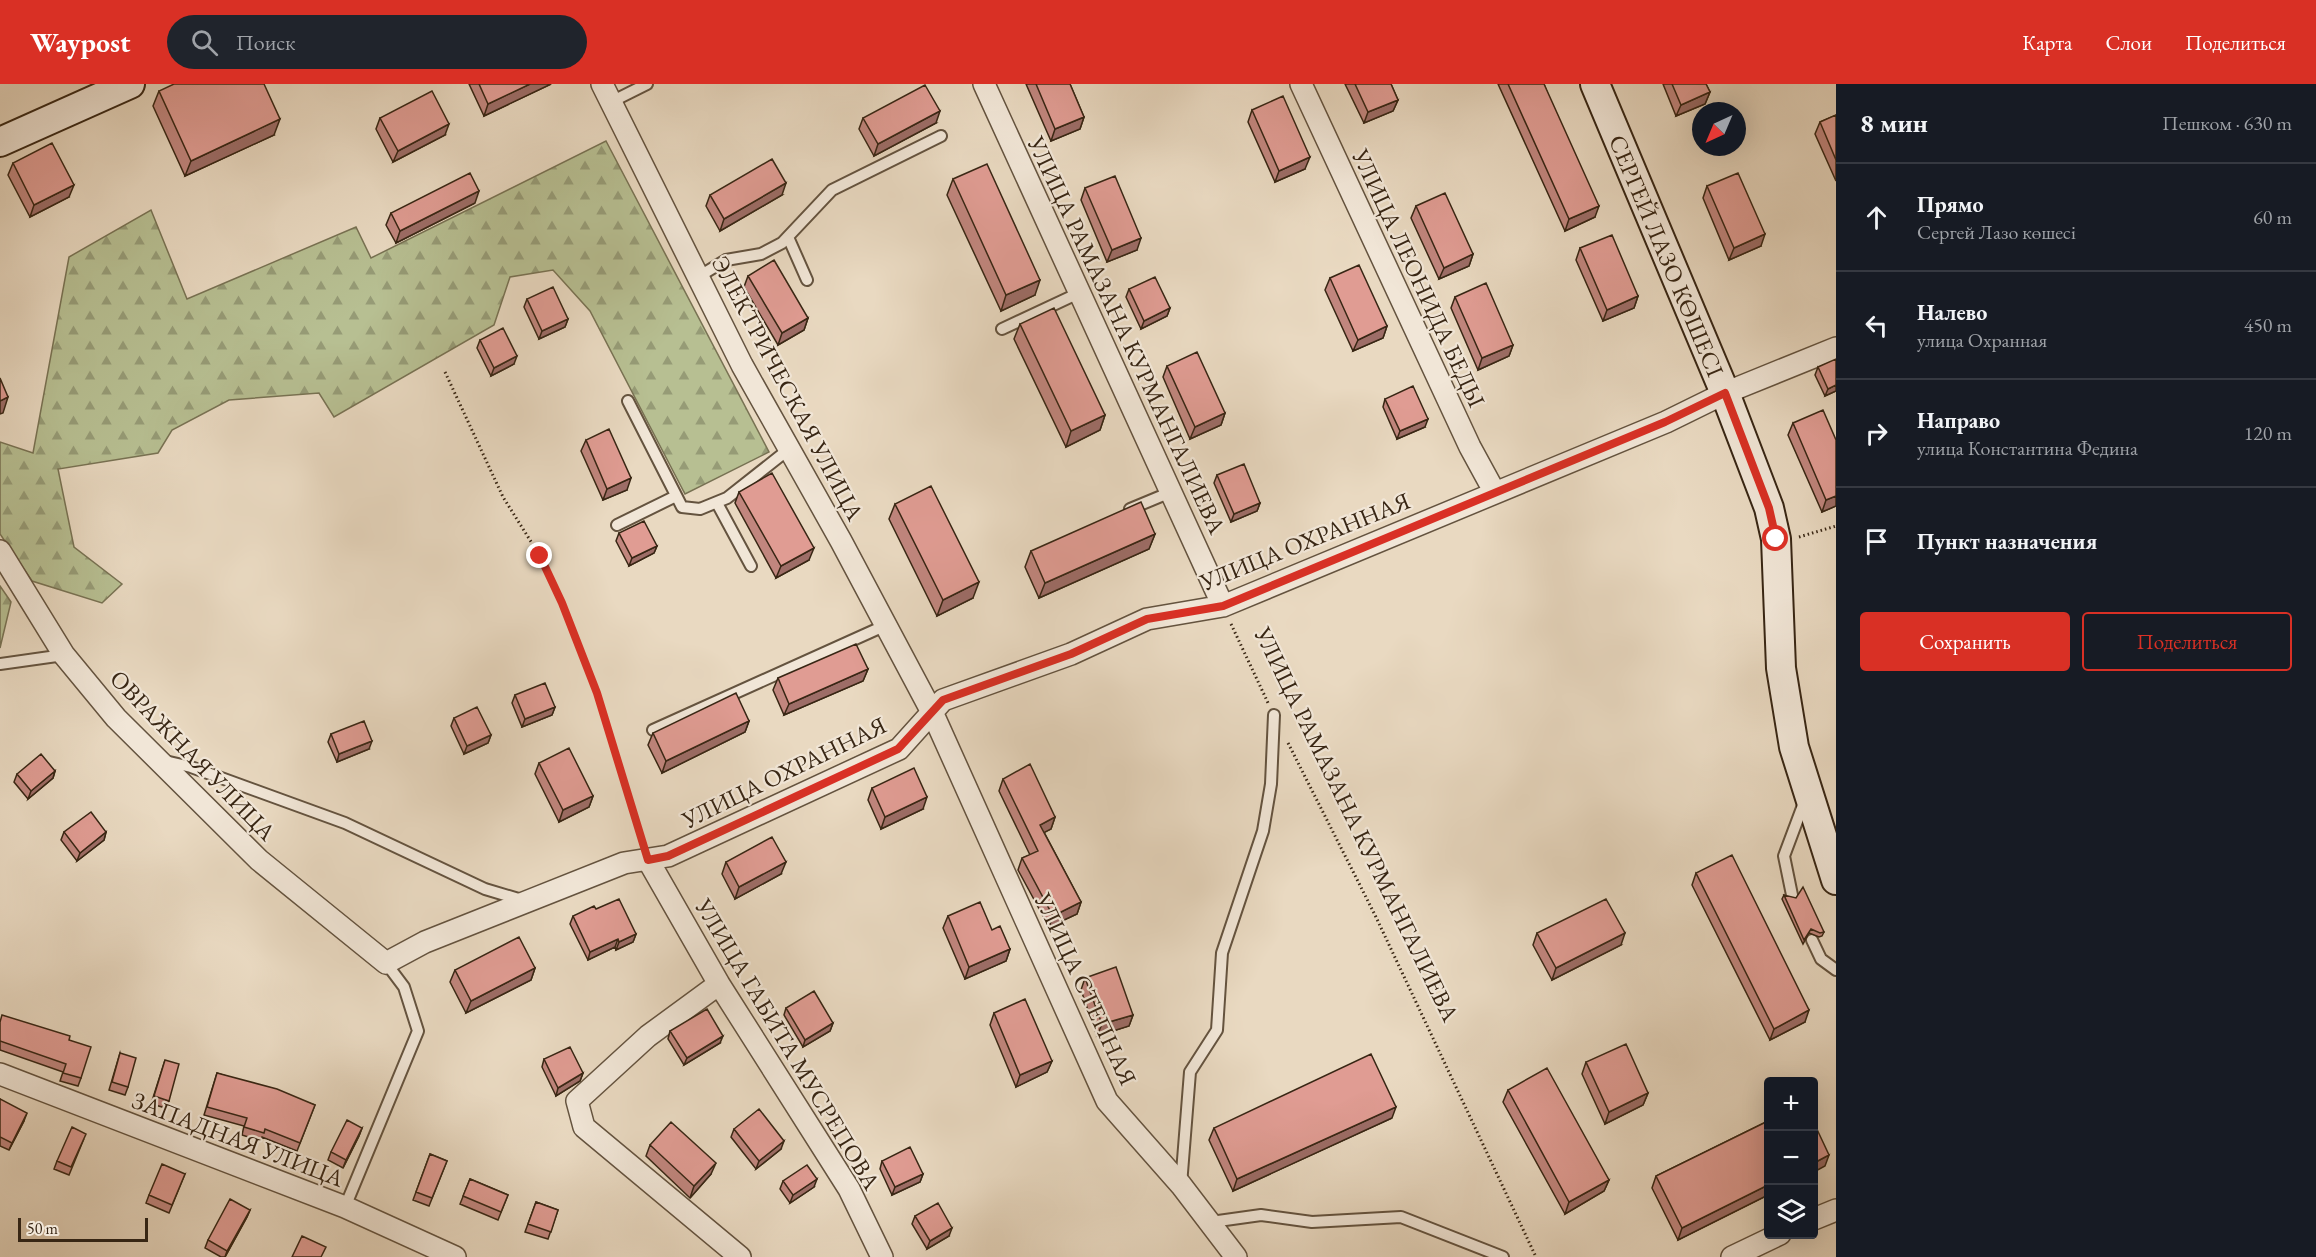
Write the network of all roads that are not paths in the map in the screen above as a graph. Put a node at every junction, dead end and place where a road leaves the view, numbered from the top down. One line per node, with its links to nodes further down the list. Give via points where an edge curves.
1 (130, 84): 8 (street)
2 (647, 84): 6 (lane)
3 (984, 84): 12 (street, УЛИЦА РАМАЗАНА КУРМАНГАЛИЕВА)
4 (1301, 84): 18 (street, УЛИЦА ЛЕОНИДА БЕДЫ)
5 (1595, 84): 15 (street, СЕРГЕЙ ЛАЗО КӨШЕСІ)
6 (607, 93): 10 (street, ЭЛЕКТРИЧЕСКАЯ УЛИЦА)
7 (940, 136): 9 (lane, via 832,190)
8 (0, 142)
9 (788, 237): 10 (lane, via 761,254 726,260); 11 (lane)
10 (698, 277): 17 (street, ЭЛЕКТРИЧЕСКАЯ УЛИЦА)
11 (807, 280)
12 (1081, 292): 13 (lane); 19 (street, УЛИЦА РАМАЗАНА КУРМАНГАЛИЕВА)
13 (1002, 329)
14 (1836, 348): 15 (street, УЛИЦА ОХРАННАЯ)
15 (1725, 393): 18 (street, УЛИЦА ОХРАННАЯ, via 1665,422); 34 (street, СЕРГЕЙ ЛАЗО КӨШЕСІ, via 1769,508 1776,539 1781,668 1794,747)
16 (628, 401): 20 (lane)
17 (789, 449): 21 (lane); 27 (street, ЭЛЕКТРИЧЕСКАЯ УЛИЦА)
18 (1494, 491): 26 (street, УЛИЦА ОХРАННАЯ)
19 (1171, 492): 22 (lane); 26 (street, УЛИЦА РАМАЗАНА КУРМАНГАЛИЕВА)
20 (676, 496): 21 (lane, via 682,507 700,509); 23 (lane)
21 (717, 503): 25 (lane)
22 (1116, 515)
23 (617, 525)
24 (0, 551): 28 (street, ОВРАЖНАЯ УЛИЦА)
25 (751, 566)
26 (1223, 606): 30 (street, УЛИЦА ОХРАННАЯ, via 1147,619 1071,654 943,700)
27 (884, 626): 30 (street, ЭЛЕКТРИЧЕСКАЯ УЛИЦА); 32 (lane)
28 (64, 656): 29 (lane); 33 (street, ОВРАЖНАЯ УЛИЦА, via 116,718)
29 (0, 664)
30 (933, 714): 35 (street, УЛИЦА ОХРАННАЯ, via 898,749 668,856); 44 (street, УЛИЦА СТЕПНАЯ, via 1107,1101)
31 (1274, 715): 44 (lane, via 1271,784 1263,831 1222,953 1217,1030 1190,1072)
32 (653, 730)
33 (159, 760): 38 (lane, via 345,823 485,889); 40 (street, ОВРАЖНАЯ УЛИЦА, via 260,860)
34 (1807, 794): 36 (street, СЕРГЕЙ ЛАЗО КӨШЕСІ); 37 (lane, via 1784,856)
35 (648, 860): 38 (street, УЛИЦА ОХРАННАЯ, via 624,863); 42 (street, УЛИЦА ГАБИТА МУСРЕПОВА)
36 (1836, 880)
37 (1792, 895)
38 (530, 903): 40 (street, УЛИЦА ОХРАННАЯ, via 425,942)
39 (1812, 940): 41 (lane, via 1821,959)
40 (386, 963): 45 (lane, via 404,987 418,1030)
41 (1836, 970)
42 (719, 984): 51 (street, via 648,1036 577,1101 584,1127); 52 (street, УЛИЦА ГАБИТА МУСРЕПОВА, via 849,1189)
43 (0, 1074): 45 (street, ЗАПАДНАЯ УЛИЦА)
44 (1181, 1185): 48 (street, УЛИЦА СТЕПНАЯ)
45 (345, 1207): 50 (street, ЗАПАДНАЯ УЛИЦА)
46 (1836, 1210): 47 (street)
47 (1818, 1217)
48 (1211, 1222): 53 (street, УЛИЦА СТЕПНАЯ); 54 (lane, via 1261,1215 1312,1222 1401,1217)
49 (1770, 1239): 55 (street)
50 (455, 1257)
51 (740, 1257)
52 (882, 1257)
53 (1236, 1257)
54 (1503, 1257)
55 (1732, 1257)

